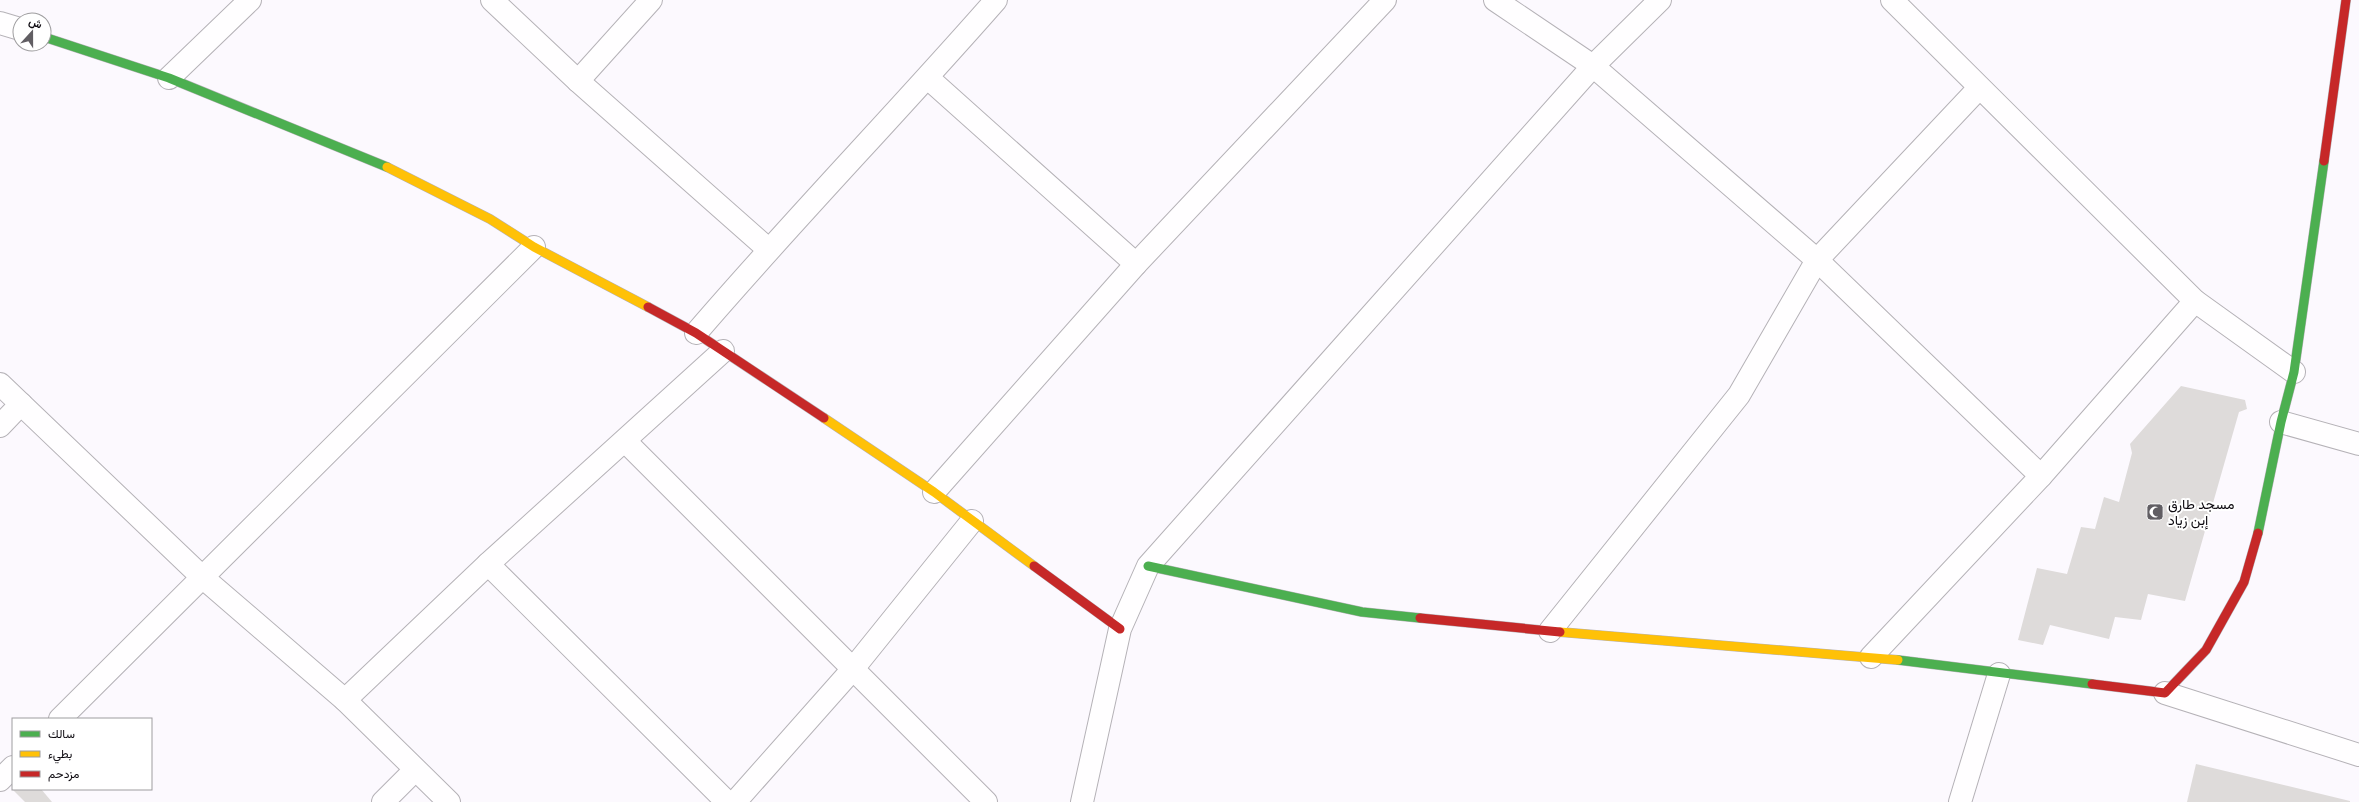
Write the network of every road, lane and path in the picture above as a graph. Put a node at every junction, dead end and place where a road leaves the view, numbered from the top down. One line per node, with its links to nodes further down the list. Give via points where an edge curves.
1 (492, 0): 16 (street)
2 (651, 0): 16 (street)
3 (996, 0): 15 (street)
4 (1385, 0): 21 (street)
5 (1495, 0): 13 (street)
6 (1660, 0): 13 (street)
7 (1892, 0): 17 (street)
8 (2346, 0): 25 (street)
9 (238, 4): 14 (street)
10 (0, 23): 11 (street)
11 (12, 27)
12 (52, 40): 14 (street)
13 (1593, 66): 20 (street); 36 (street)
14 (169, 78): 18 (street, via 390,168 490,219)
15 (928, 78): 19 (street); 21 (street)
16 (578, 81): 19 (street)
17 (1979, 88): 20 (street); 22 (street)
18 (534, 247): 23 (street); 37 (street)
19 (768, 249): 23 (street)
20 (1817, 260): 32 (street); 39 (street, via 1739,395)
21 (1136, 264): 33 (street)
22 (2195, 301): 25 (street); 32 (street)
23 (696, 333): 24 (street)
24 (723, 351): 30 (street); 33 (street)
25 (2294, 372): 28 (street)
26 (0, 384): 27 (street)
27 (21, 404): 29 (street); 37 (street)
28 (2281, 422): 31 (street); 43 (street, via 2259,531 2244,582 2206,650)
29 (0, 426)
30 (625, 441): 35 (street); 41 (street)
31 (2359, 444)
32 (2041, 476): 40 (street)
33 (934, 492): 34 (street)
34 (972, 521): 38 (street); 41 (street)
35 (488, 564): 44 (street); 52 (street)
36 (1148, 566): 38 (street); 39 (street, via 1362,612)
37 (201, 576): 44 (street); 45 (street)
38 (1120, 628): 55 (street)
39 (1550, 631): 40 (street)
40 (1871, 657): 42 (street)
41 (852, 670): 53 (street); 54 (street)
42 (1999, 674): 43 (street); 56 (street)
43 (2165, 694): 46 (street)
44 (345, 700): 48 (street)
45 (61, 718)
46 (2359, 755)
47 (12, 767): 49 (street)
48 (415, 770): 50 (street); 51 (street)
49 (0, 780)
50 (383, 802)
51 (449, 802)
52 (727, 802)
53 (735, 802)
54 (986, 802)
55 (1082, 802)
56 (1960, 802)

